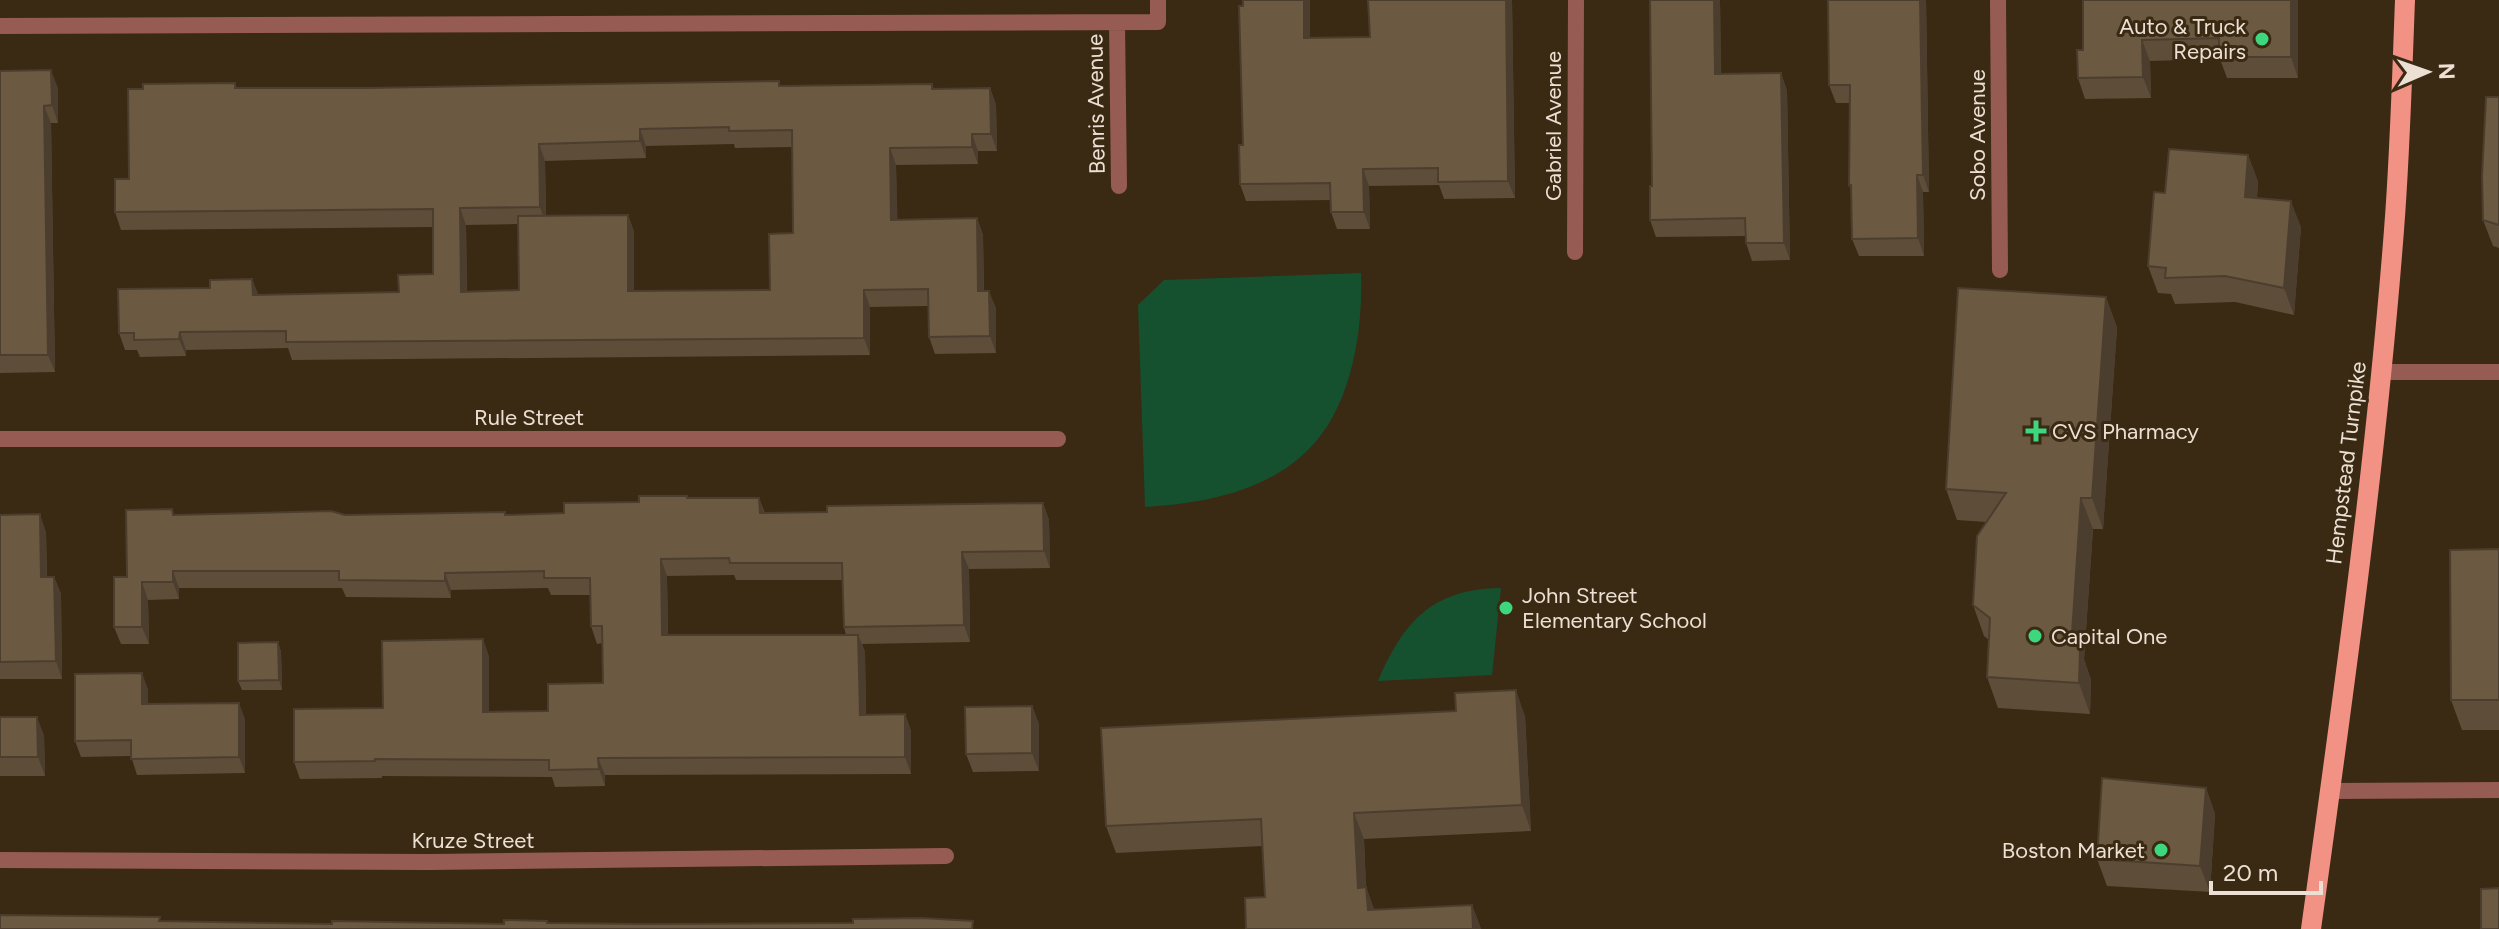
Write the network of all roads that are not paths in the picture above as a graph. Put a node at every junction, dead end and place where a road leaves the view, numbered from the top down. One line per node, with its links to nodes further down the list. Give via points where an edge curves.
1 (1158, 0): 5 (street, via 1158,22)
2 (1576, 0): 8 (street, Gabriel Avenue)
3 (1998, 0): 9 (street, Sobo Avenue)
4 (2405, 0): 10 (main road, Hempstead Turnpike)
5 (1117, 23): 6 (street); 7 (street, Benris Avenue)
6 (0, 26)
7 (1119, 186)
8 (1575, 252)
9 (2000, 270)
10 (2381, 372): 11 (street); 15 (main road, Hempstead Turnpike)
11 (2499, 372)
12 (0, 439): 13 (street, Rule Street)
13 (1058, 439)
14 (2499, 790): 15 (street)
15 (2332, 791): 18 (main road, Hempstead Turnpike)
16 (946, 856): 17 (street, Kruze Street)
17 (0, 860)
18 (2311, 929)

